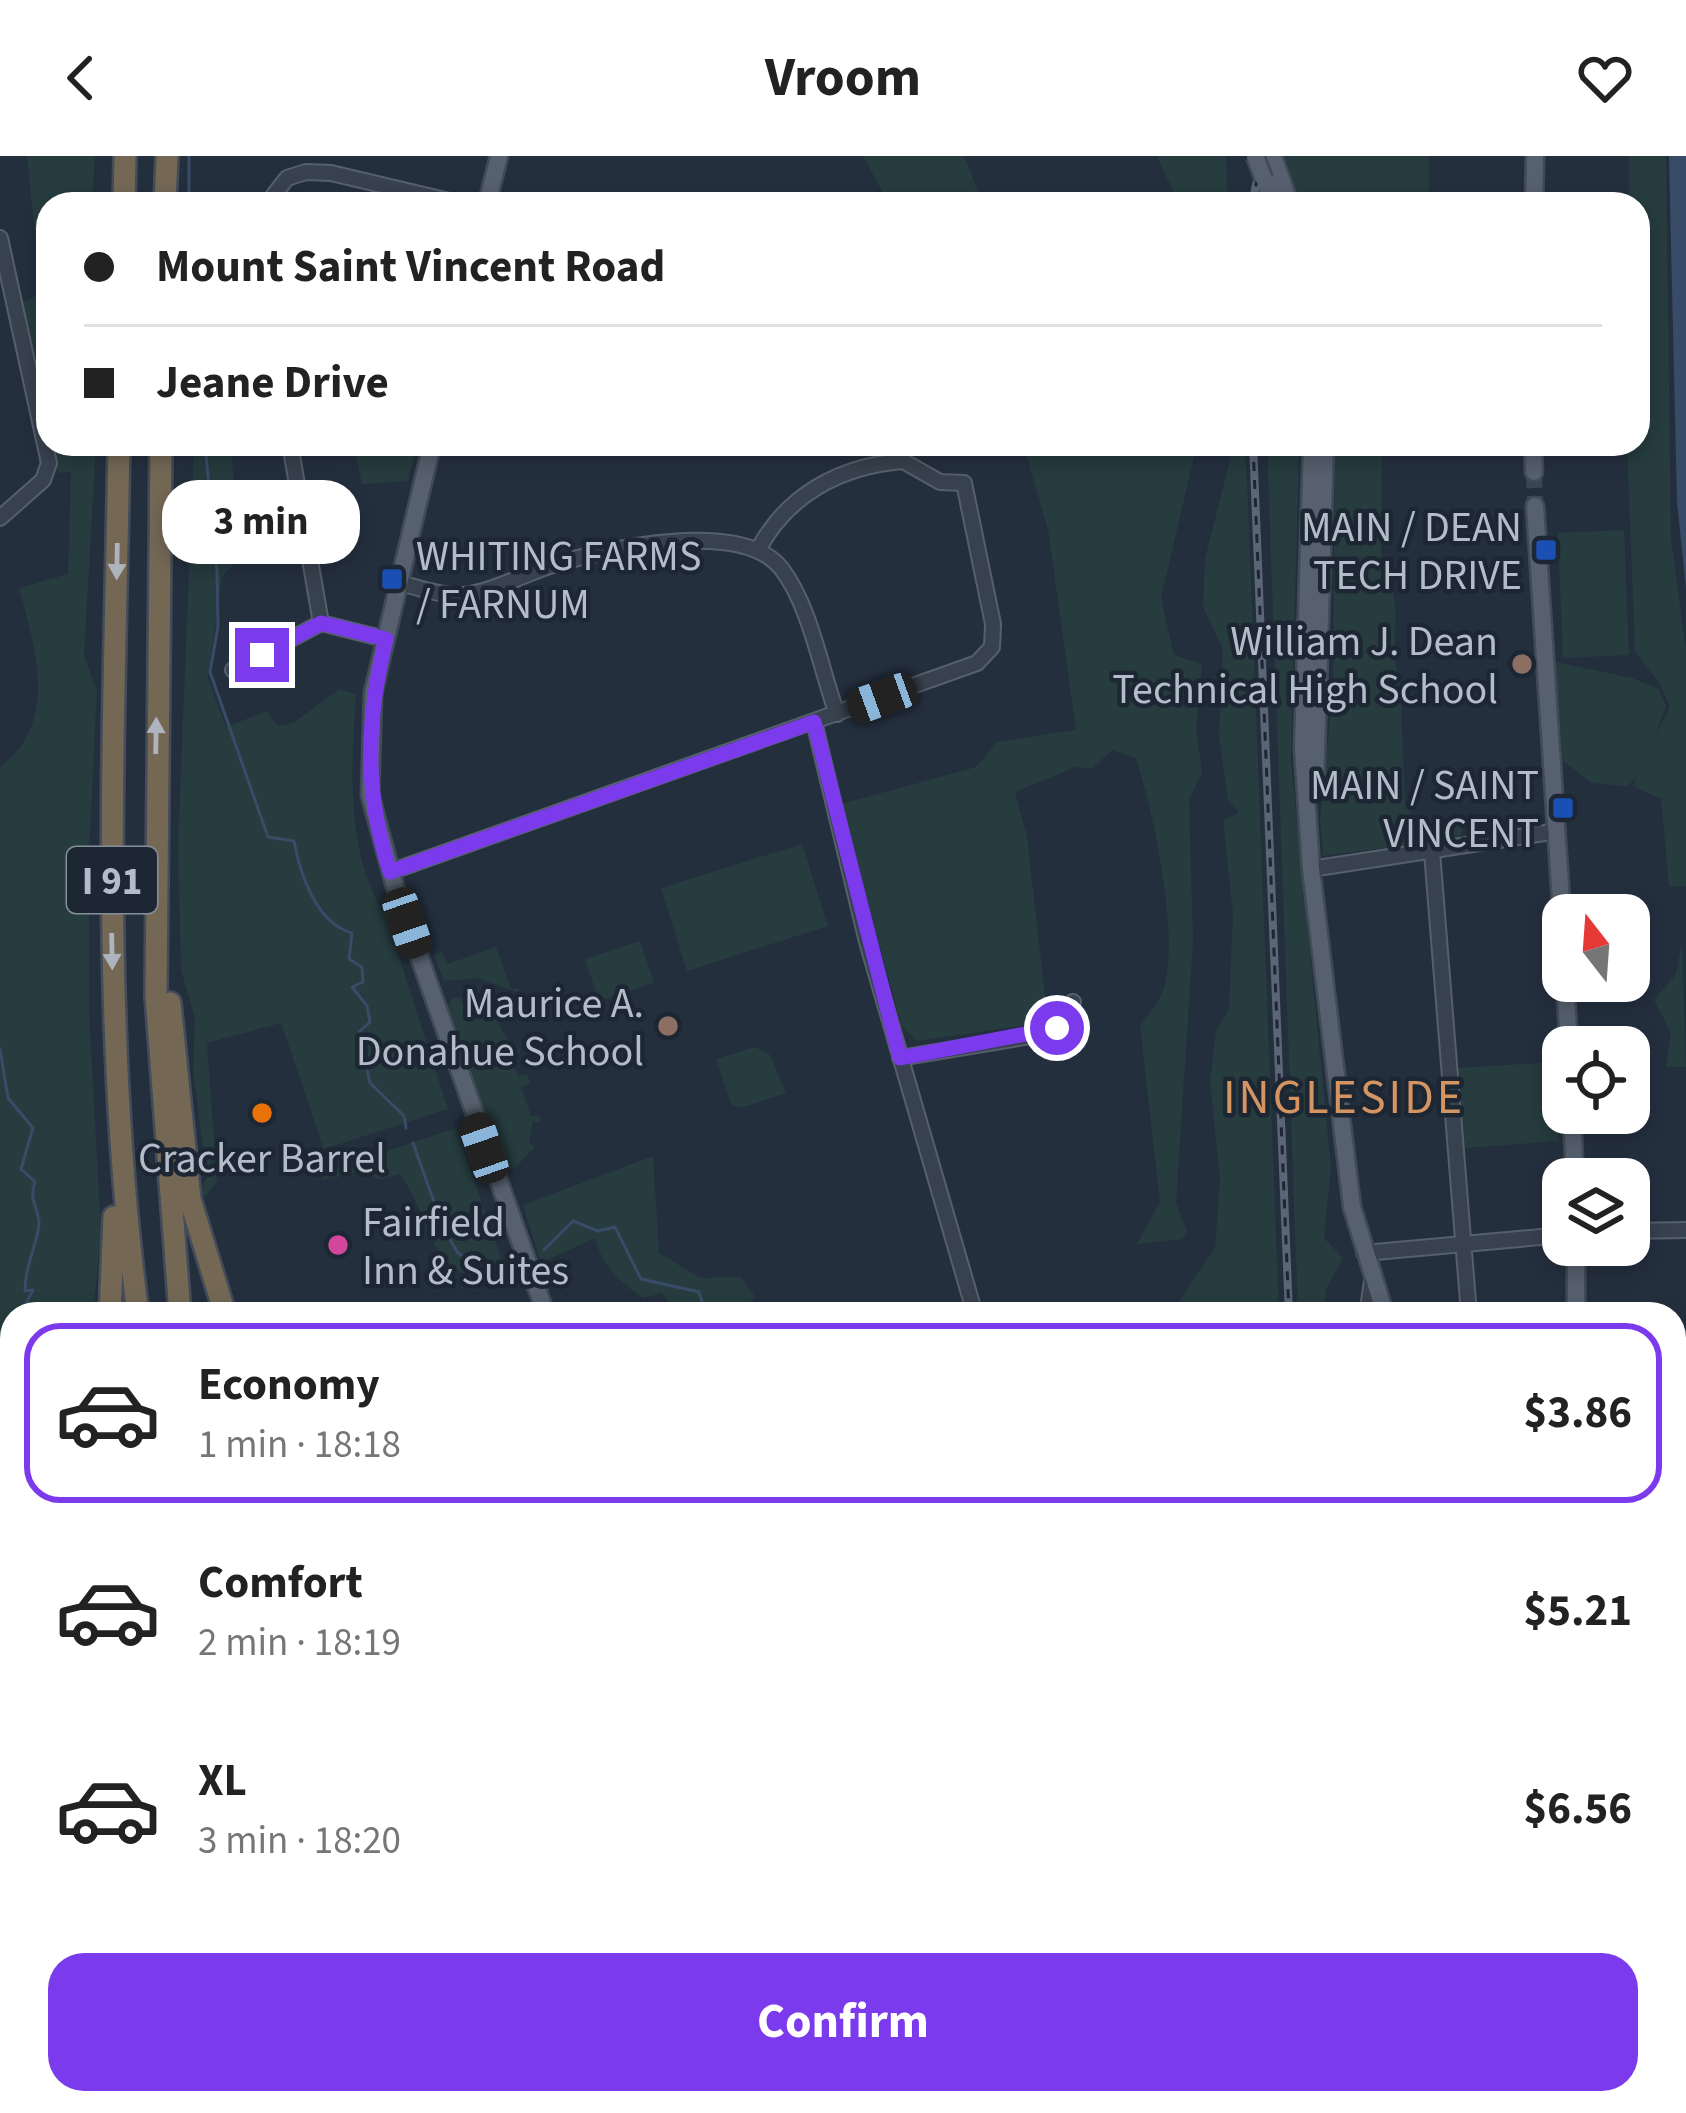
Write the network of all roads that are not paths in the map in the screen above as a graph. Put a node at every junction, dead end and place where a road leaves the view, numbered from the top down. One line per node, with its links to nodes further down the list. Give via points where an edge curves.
1 (124, 156): 7 (highway)
2 (167, 156): 8 (highway)
3 (499, 156): 11 (main road)
4 (1256, 156): 12 (main road, bridge)
5 (1273, 156): 13 (main road)
6 (1534, 156): 14 (main road)
7 (124, 192)
8 (166, 192)
9 (276, 192): 10 (street, via 305,172)
10 (403, 192)
11 (490, 192)
12 (1269, 192)
13 (1286, 192)
14 (1534, 192)
15 (0, 238): 16 (street)
16 (36, 407)
17 (46, 456): 27 (street, via 44,480)
18 (119, 456): 43 (highway, I 91, one-way to 43, via 112,934)
19 (161, 456): 35 (highway, I 91, one-way to 19)
20 (292, 456): 30 (street)
21 (429, 456): 29 (main road)
22 (1312, 456): 38 (main road, via 1303,748)
23 (1325, 456): 38 (main road)
24 (1533, 456): 25 (main road)
25 (1534, 472)
26 (1535, 506): 36 (main road)
27 (0, 518)
28 (758, 550): 29 (street, via 626,546 464,595); 33 (street, via 792,587); 33 (street, via 795,499 859,470 908,462 944,484 964,483 993,624 991,651)
29 (400, 583): 31 (main road)
30 (321, 623): 31 (street); 32 (street)
31 (386, 639): 39 (main road, via 368,759)
32 (233, 670)
33 (837, 714): 34 (street)
34 (814, 722): 39 (street); 42 (street)
35 (155, 814): 54 (highway, I 91, via 160,1092); 55 (highway, via 187,1180)
36 (1558, 831): 37 (street); 40 (main road)
37 (1432, 852): 38 (street); 48 (street)
38 (1311, 869): 49 (main road)
39 (390, 872): 44 (main road)
40 (1561, 894)
41 (1073, 1002): 42 (street, via 1048,1033)
42 (900, 1058): 58 (street)
43 (122, 1175): 52 (highway); 53 (highway, I 91)
44 (496, 1184): 56 (main road); 57 (main road)
45 (1686, 1230): 46 (street)
46 (1650, 1231)
47 (1542, 1237): 48 (street)
48 (1464, 1243): 49 (street); 61 (street)
49 (1364, 1253): 51 (main road)
50 (1576, 1266): 62 (main road)
51 (1372, 1281): 59 (street); 60 (main road)
52 (110, 1302)
53 (137, 1302)
54 (180, 1302)
55 (222, 1302)
56 (530, 1302)
57 (541, 1302)
58 (971, 1302)
59 (1369, 1302)
60 (1380, 1302)
61 (1468, 1302)
62 (1576, 1302)

